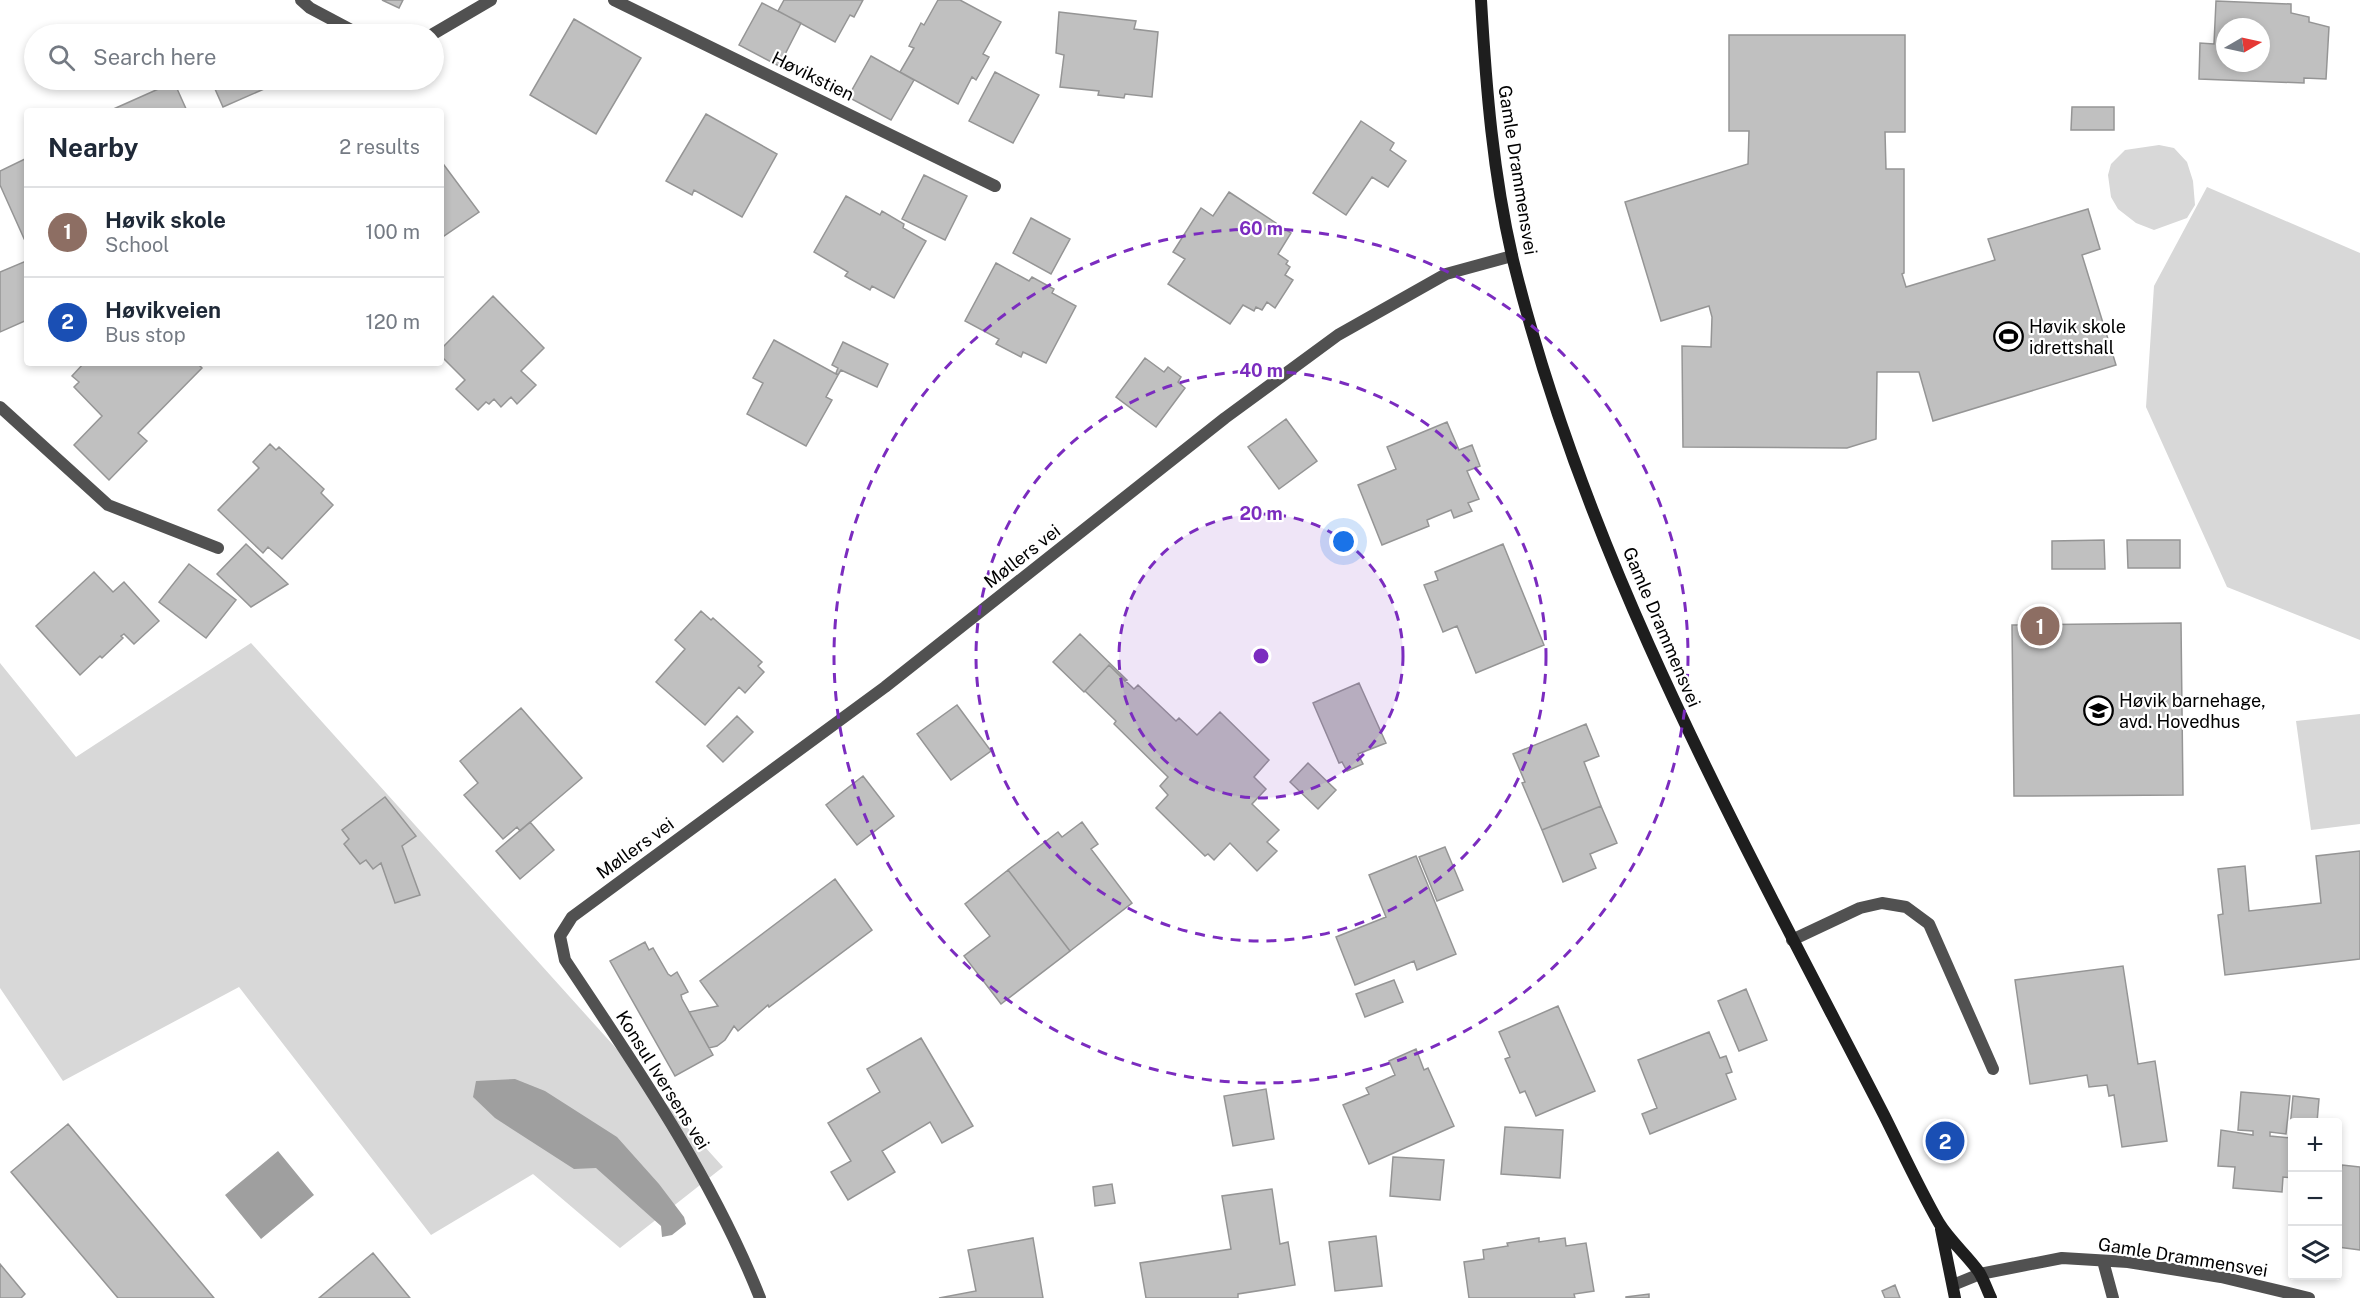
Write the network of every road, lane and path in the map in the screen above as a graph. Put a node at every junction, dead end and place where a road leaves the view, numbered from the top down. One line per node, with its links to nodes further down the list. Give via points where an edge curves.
1 (301, 0): 5 (street)
2 (491, 0): 6 (street)
3 (614, 0): 7 (street, Høvikstien)
4 (1481, 0): 8 (main road, Gamle Drammensvei, via 1495,155)
5 (340, 24)
6 (444, 28)
7 (995, 186)
8 (1512, 256): 11 (street, Møllers vei, via 1446,274 1338,335 1225,418 885,687); 12 (main road, Gamle Drammensvei, via 1541,364 1622,583 1673,700)
9 (0, 407): 10 (street, via 108,506)
10 (218, 548)
11 (572, 917): 18 (street, Konsul Iversens vei, via 560,936 565,960 661,1104 742,1255)
12 (1792, 940): 13 (street, via 1860,908 1882,903 1906,907 1929,924); 14 (main road, Gamle Drammensvei)
13 (1993, 1069)
14 (1940, 1225): 16 (main road, Gamle Drammensvei); 17 (main road, Gamle Drammensvei)
15 (2103, 1261): 16 (street, Gamle Drammensvei, via 2062,1258); 21 (street); 22 (street, Gamle Drammensvei, via 2221,1277)
16 (1980, 1274): 17 (street, Gamle Drammensvei); 20 (main road, Gamle Drammensvei)
17 (1953, 1285): 19 (main road, Gamle Drammensvei)
18 (760, 1298)
19 (1955, 1298)
20 (1991, 1298)
21 (2114, 1298)
22 (2309, 1298)

